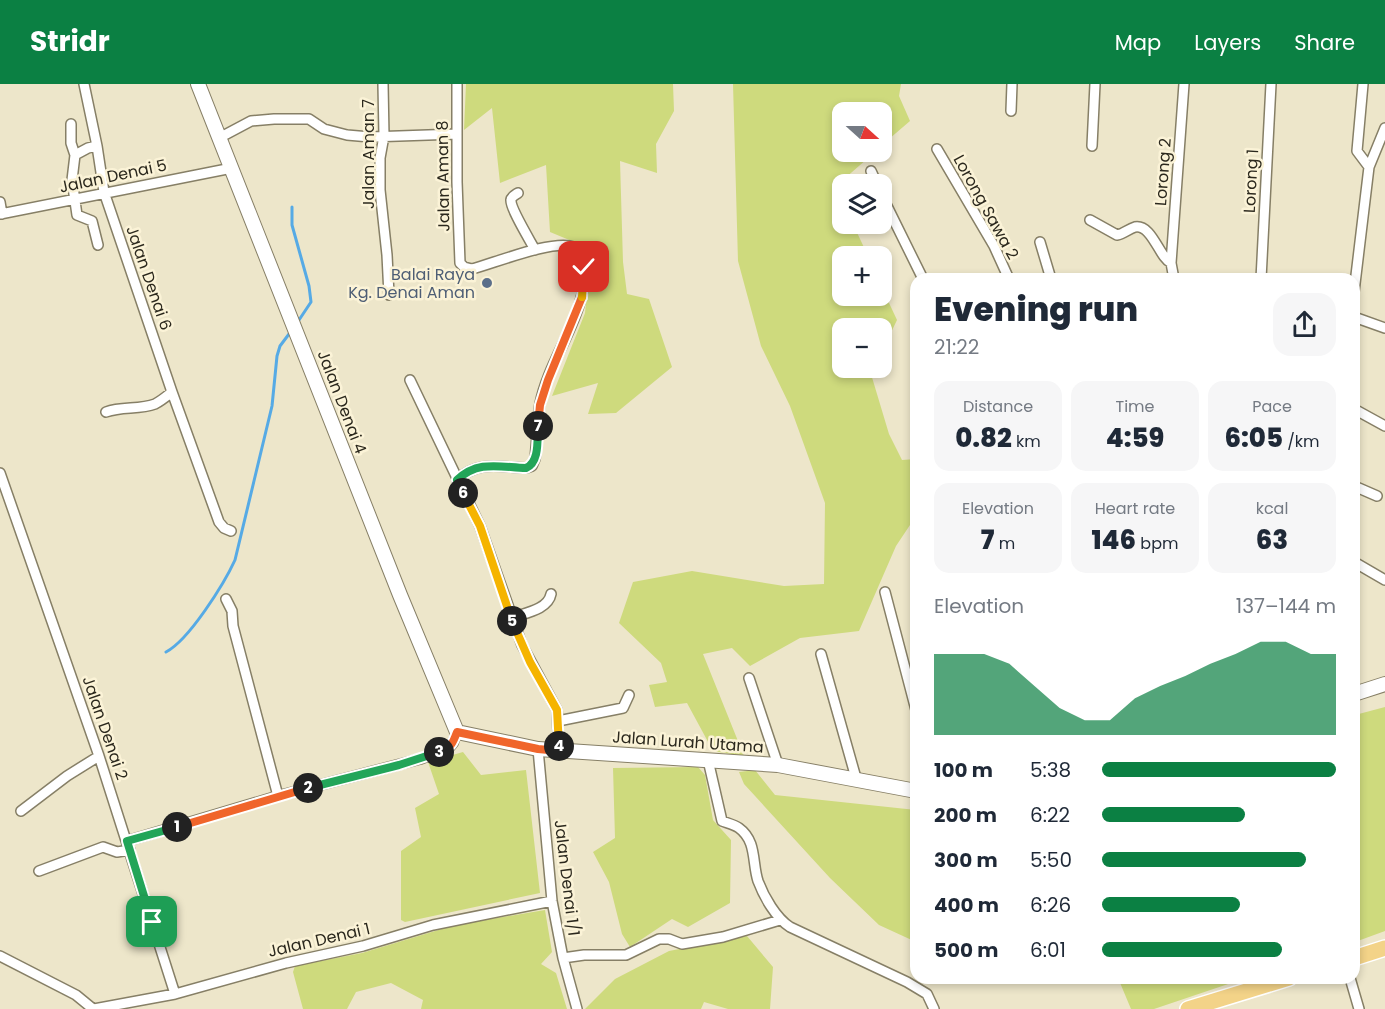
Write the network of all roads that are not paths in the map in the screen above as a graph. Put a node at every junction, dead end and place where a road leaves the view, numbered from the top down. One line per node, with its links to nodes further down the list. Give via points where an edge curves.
1 (84, 84): 16 (street, Jalan Denai 6)
2 (198, 84): 15 (street, Jalan Denai 4)
3 (383, 84): 14 (street, Jalan Aman 7)
4 (457, 84): 13 (street, Jalan Aman 8)
5 (1012, 84): 10 (street)
6 (1095, 84): 17 (street)
7 (1184, 84): 34 (street, Lorong 2)
8 (1271, 84): 39 (street, Lorong 1)
9 (1363, 84): 20 (street, via 1357,151)
10 (1011, 111)
11 (71, 124): 19 (street)
12 (1385, 129): 20 (street)
13 (457, 134): 14 (street); 33 (street, Jalan Aman 8, via 460,263 472,269)
14 (384, 136): 15 (street, via 347,135 324,129 309,119 274,119 251,121); 41 (street, Jalan Aman 7, via 380,190)
15 (219, 138): 21 (street, Jalan Denai 4)
16 (97, 146): 19 (street); 24 (street, Jalan Denai 6)
17 (1092, 146)
18 (937, 149): 36 (street, Lorong Sawa 2)
19 (75, 155): 26 (street)
20 (1369, 167): 40 (street)
21 (232, 168): 24 (street, Jalan Denai 5); 67 (street, Jalan Denai 4)
22 (871, 171): 23 (street)
23 (872, 174)
24 (104, 192): 26 (street, Jalan Denai 5); 45 (street, Jalan Denai 6)
25 (518, 193): 33 (street, via 511,203)
26 (73, 199): 28 (street, Jalan Denai 5); 32 (street, via 77,214 95,226)
27 (0, 202): 28 (street)
28 (1, 214)
29 (892, 216): 35 (street)
30 (1090, 220): 34 (street, Lorong 2, via 1117,235 1139,227)
31 (1040, 243): 37 (street)
32 (98, 245)
33 (535, 250): 50 (street, via 562,245 576,248 583,258 584,275 580,303 540,405 536,459 526,468 481,465)
34 (1171, 263): 38 (street, Lorong 2)
35 (920, 273)
36 (1006, 273)
37 (1049, 273)
38 (1173, 273)
39 (1261, 273)
40 (1356, 273)
41 (389, 295)
42 (1360, 319): 43 (street)
43 (1385, 328)
44 (410, 380): 50 (street)
45 (172, 392): 46 (street, via 156,404); 53 (street, Jalan Denai 6, via 219,522)
46 (106, 412)
47 (1360, 412): 48 (street)
48 (1385, 426)
49 (0, 474): 70 (street, Jalan Denai 2)
50 (457, 480): 59 (street, via 480,526)
51 (1360, 489): 52 (street)
52 (1377, 496)
53 (231, 531)
54 (1360, 565): 55 (street)
55 (1385, 580)
56 (885, 591): 63 (street)
57 (551, 594): 59 (street, via 542,606)
58 (226, 599): 75 (street)
59 (511, 618): 66 (street, via 557,710)
60 (822, 654): 73 (street)
61 (749, 678): 72 (street)
62 (1385, 684): 64 (street)
63 (910, 687)
64 (1360, 692)
65 (629, 695): 66 (street, via 623,708)
66 (558, 721): 69 (street)
67 (457, 732): 68 (street, Jalan Lurah Utama); 75 (street, via 448,748 420,759)
68 (538, 749): 69 (street, Jalan Lurah Utama); 79 (street, Jalan Denai 1/1)
69 (559, 751): 71 (street, Jalan Lurah Utama)
70 (99, 756): 76 (street); 77 (street, Jalan Denai 2)
71 (708, 760): 72 (street, Jalan Lurah Utama); 80 (street, via 722,821 739,828 749,840 758,880)
72 (778, 765): 73 (street, Jalan Lurah Utama)
73 (856, 778): 74 (street, Jalan Lurah Utama)
74 (910, 790)
75 (278, 796): 77 (street)
76 (21, 811)
77 (128, 846): 78 (street, via 117,852 103,848); 89 (street, Jalan Denai 2)
78 (39, 871)
79 (552, 901): 84 (street, Jalan Denai 1/1); 89 (street, Jalan Denai 1, via 433,925)
80 (780, 920): 84 (street, via 682,944 659,939 626,955); 86 (street)
81 (1385, 948): 83 (main road)
82 (0, 956): 90 (street, via 76,995)
83 (1360, 956)
84 (563, 958): 91 (street, Jalan Denai 1/1)
85 (910, 984): 92 (street, via 927,994)
86 (910, 984)
87 (1269, 984): 93 (main road)
88 (1352, 984): 94 (street)
89 (175, 994): 90 (street, Jalan Denai 1)
90 (94, 1009)
91 (577, 1009)
92 (934, 1009)
93 (1188, 1009)
94 (1359, 1009)

